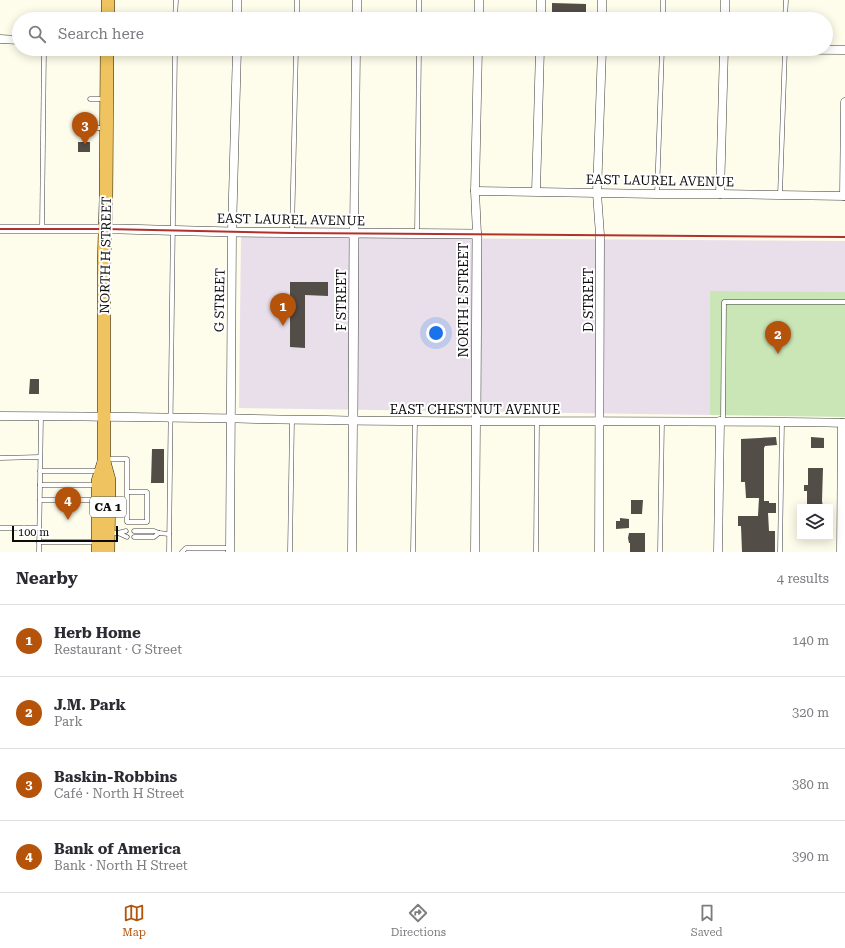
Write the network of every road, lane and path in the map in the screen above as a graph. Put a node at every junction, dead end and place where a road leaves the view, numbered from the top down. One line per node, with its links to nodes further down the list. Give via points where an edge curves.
1 (108, 0): 13 (highway)
2 (176, 0): 14 (lane)
3 (237, 0): 15 (street)
4 (297, 0): 16 (lane)
5 (357, 0): 17 (street)
6 (419, 0): 18 (lane)
7 (479, 0): 19 (street)
8 (541, 0): 20 (street)
9 (602, 0): 21 (street)
10 (663, 0): 22 (lane)
11 (725, 0): 23 (street)
12 (786, 0): 24 (lane)
13 (108, 12)
14 (175, 12)
15 (237, 12)
16 (297, 12)
17 (356, 12)
18 (419, 12)
19 (479, 12)
20 (541, 12)
21 (602, 12)
22 (663, 12)
23 (724, 12)
24 (785, 12)
25 (0, 39): 26 (street)
26 (12, 40)
27 (833, 50): 28 (street)
28 (845, 50)
29 (44, 56): 55 (lane)
30 (107, 56): 43 (highway, NORTH H STREET / CA 1)
31 (175, 56): 57 (lane)
32 (237, 56): 58 (street, G STREET)
33 (296, 56): 59 (lane)
34 (356, 56): 60 (street, F STREET)
35 (419, 56): 61 (lane)
36 (478, 56): 47 (street, NORTH E STREET)
37 (540, 56): 48 (street)
38 (602, 56): 49 (street, D STREET)
39 (662, 56): 50 (lane)
40 (724, 56): 51 (street)
41 (785, 56): 52 (lane)
42 (90, 99): 43 (lane)
43 (106, 99): 46 (highway, NORTH H STREET / CA 1)
44 (845, 102): 53 (street)
45 (80, 128): 46 (lane)
46 (106, 128): 56 (highway, NORTH H STREET / CA 1)
47 (475, 190): 48 (street, EAST LAUREL AVENUE); 62 (street, NORTH E STREET)
48 (536, 191): 49 (street, EAST LAUREL AVENUE)
49 (597, 193): 50 (street, EAST LAUREL AVENUE); 74 (street, D STREET, via 600,235)
50 (657, 194): 51 (street, EAST LAUREL AVENUE)
51 (720, 194): 52 (street, EAST LAUREL AVENUE)
52 (780, 195): 53 (street, EAST LAUREL AVENUE)
53 (844, 196)
54 (0, 229): 55 (street, EAST LAUREL AVENUE)
55 (42, 229): 56 (street, EAST LAUREL AVENUE)
56 (106, 229): 57 (street, EAST LAUREL AVENUE); 66 (highway, NORTH H STREET / CA 1)
57 (174, 230): 58 (street, EAST LAUREL AVENUE); 67 (lane)
58 (232, 232): 59 (street, EAST LAUREL AVENUE); 68 (street, G STREET)
59 (292, 232): 60 (street, EAST LAUREL AVENUE)
60 (354, 233): 61 (street, EAST LAUREL AVENUE); 70 (street, F STREET)
61 (417, 234): 62 (street, EAST LAUREL AVENUE)
62 (477, 234): 72 (street, NORTH E STREET)
63 (845, 302): 76 (lane, via 724,302)
64 (0, 416): 65 (street, EAST CHESTNUT AVENUE)
65 (41, 416): 66 (street, EAST CHESTNUT AVENUE); 79 (lane)
66 (104, 416): 67 (street, EAST CHESTNUT AVENUE); 81 (highway, NORTH H STREET / CA 1)
67 (171, 417): 68 (street, EAST CHESTNUT AVENUE); 94 (lane)
68 (230, 418): 69 (street, EAST CHESTNUT AVENUE); 99 (street, G STREET)
69 (292, 419): 70 (street, EAST CHESTNUT AVENUE); 104 (lane)
70 (353, 420): 71 (street, EAST CHESTNUT AVENUE); 105 (street, F STREET)
71 (415, 421): 72 (street, EAST CHESTNUT AVENUE); 106 (lane)
72 (476, 421): 73 (street, EAST CHESTNUT AVENUE); 107 (street, NORTH E STREET)
73 (537, 421): 74 (street, EAST CHESTNUT AVENUE); 108 (lane)
74 (599, 421): 75 (street, EAST CHESTNUT AVENUE); 109 (street, D STREET)
75 (662, 421): 76 (street, EAST CHESTNUT AVENUE); 110 (lane)
76 (722, 421): 77 (street, EAST CHESTNUT AVENUE); 111 (street)
77 (782, 422): 78 (street, EAST CHESTNUT AVENUE); 112 (lane)
78 (844, 423): 113 (street)
79 (40, 457): 80 (lane); 82 (lane)
80 (0, 458)
81 (103, 464): 82 (lane); 84 (highway, NORTH H STREET / CA 1); 85 (lane, via 127,459); 92 (highway, NORTH H STREET / CA 1, via 109,480)
82 (40, 471): 83 (lane)
83 (40, 485): 84 (lane); 86 (lane)
84 (98, 485): 87 (highway, NORTH H STREET / CA 1)
85 (127, 492): 85 (lane, via 147,492 147,522 126,522)
86 (40, 500): 87 (lane); 89 (lane)
87 (98, 500): 98 (highway, NORTH H STREET / CA 1)
88 (0, 528): 89 (lane)
89 (39, 528): 97 (lane)
90 (126, 531): 92 (lane)
91 (134, 531): 93 (lane)
92 (113, 533): 95 (lane); 101 (highway, NORTH H STREET / CA 1)
93 (159, 533): 94 (lane); 96 (lane, via 154,537)
94 (169, 534): 102 (lane)
95 (126, 537)
96 (134, 537)
97 (39, 542): 98 (lane); 100 (lane)
98 (98, 547)
99 (230, 550): 103 (lane, via 186,548)
100 (39, 552)
101 (108, 552)
102 (169, 552)
103 (182, 552)
104 (290, 552)
105 (352, 552)
106 (413, 552)
107 (475, 552)
108 (536, 552)
109 (599, 552)
110 (660, 552)
111 (718, 552)
112 (780, 552)
113 (841, 552)

